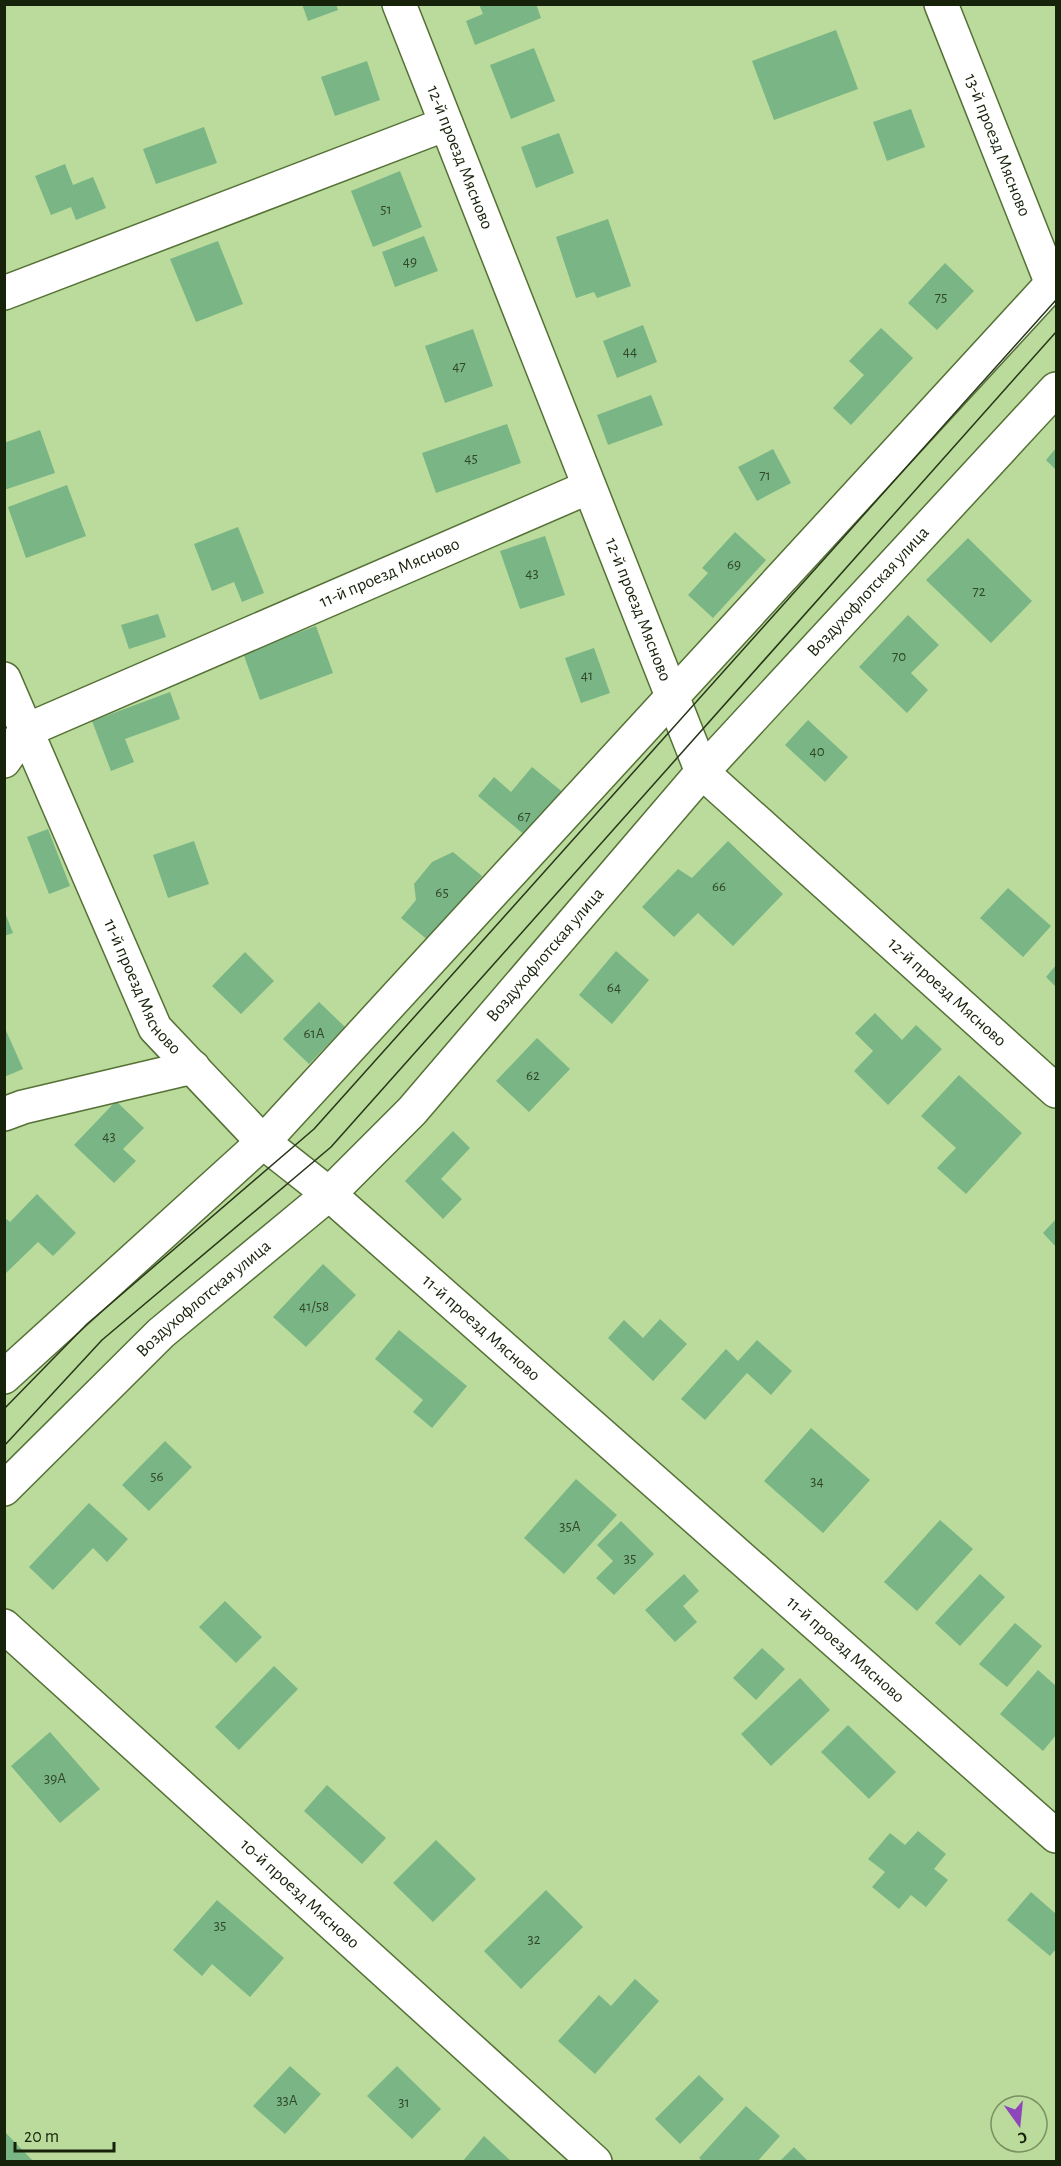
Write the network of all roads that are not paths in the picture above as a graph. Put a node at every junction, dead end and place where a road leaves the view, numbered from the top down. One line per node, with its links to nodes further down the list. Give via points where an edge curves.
1 (399, 4): 3 (street, 12-й проезд Мясново)
2 (941, 4): 4 (street, 13-й проезд Мясново)
3 (446, 124): 5 (street); 7 (street, 12-й проезд Мясново)
4 (1054, 282): 9 (street)
5 (4, 293)
6 (1056, 390): 12 (street, Воздухофлотская улица)
7 (589, 487): 9 (street, 12-й проезд Мясново); 10 (street, 11-й проезд Мясново)
8 (4, 679): 10 (street, 11-й проезд Мясново)
9 (674, 699): 12 (street, 12-й проезд Мясново); 16 (street)
10 (25, 731): 11 (street); 13 (street, 11-й проезд Мясново, via 155,1028)
11 (4, 761)
12 (702, 772): 14 (street, 12-й проезд Мясново); 17 (street, Воздухофлотская улица, via 412,1111)
13 (193, 1067): 15 (street); 16 (street, 11-й проезд Мясново)
14 (1056, 1091)
15 (4, 1114)
16 (263, 1142): 17 (street, 11-й проезд Мясново); 18 (street)
17 (329, 1194): 19 (street, Воздухофлотская улица, via 161,1334); 21 (street, 11-й проезд Мясново)
18 (4, 1377)
19 (4, 1489)
20 (4, 1626): 22 (street, 10-й проезд Мясново)
21 (1056, 1836)
22 (595, 2162)

